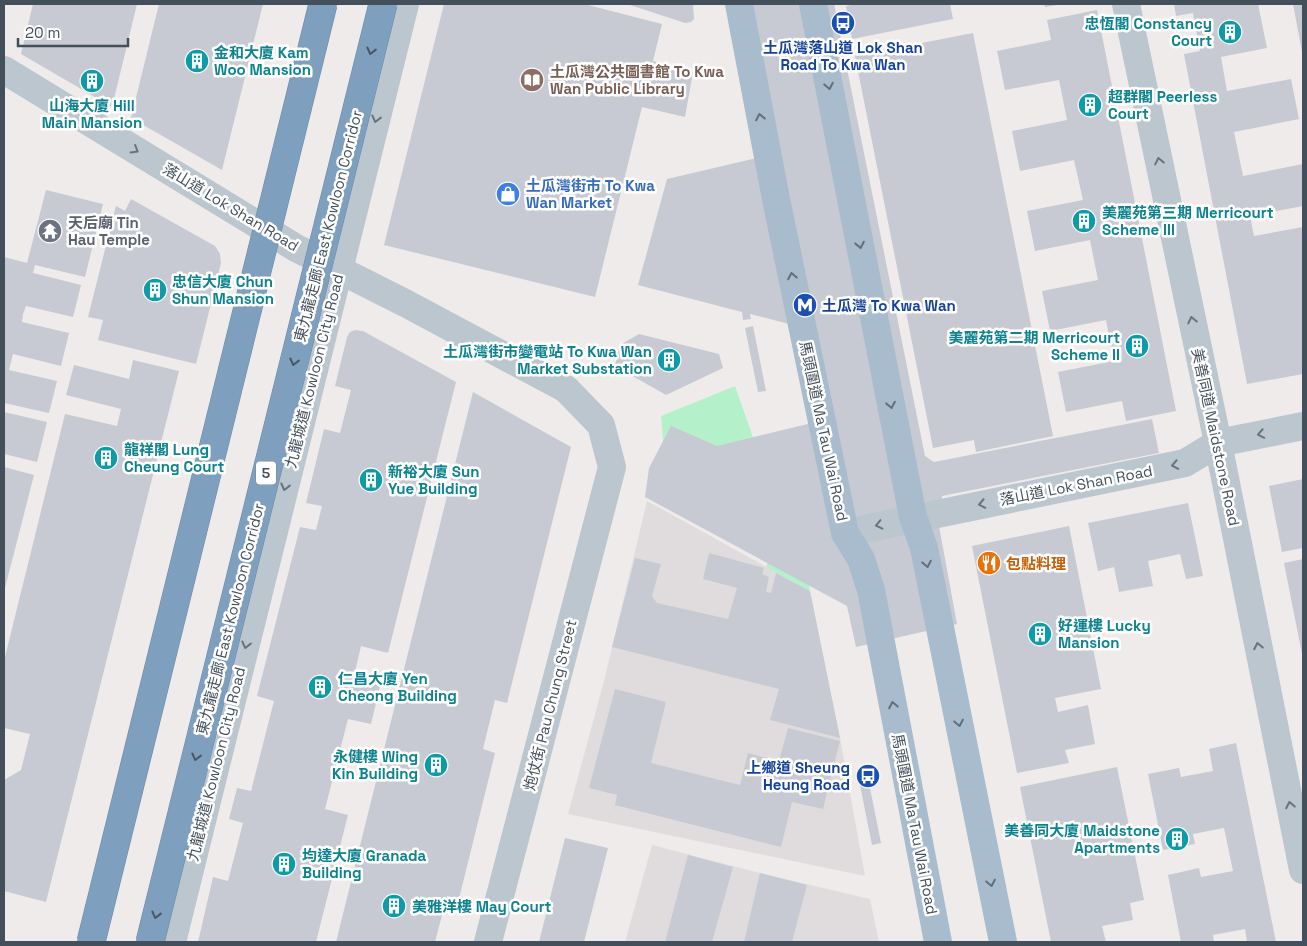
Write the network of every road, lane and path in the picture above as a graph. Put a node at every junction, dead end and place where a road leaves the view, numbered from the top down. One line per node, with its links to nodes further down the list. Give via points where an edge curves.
1 (310, 4): 9 (street)
2 (323, 4): 18 (highway, bridge)
3 (383, 4): 19 (highway, 東九龍走廊 East Kowloon Corridor / 5, one-way to 19, bridge)
4 (405, 4): 10 (street, 九龍城道 Kowloon City Road, one-way to 10)
5 (740, 4): 15 (main road, 馬頭圍道 Ma Tau Wai Road, one-way to 5, via 776,199)
6 (813, 4): 14 (main road, one-way to 14)
7 (1126, 4): 12 (street, 美善同道 Maidstone Road, one-way to 7)
8 (4, 70): 9 (street, 落山道 Lok Shan Road, one-way to 9)
9 (256, 223): 10 (street, 落山道 Lok Shan Road); 17 (street)
10 (339, 270): 13 (street, 落山道 Lok Shan Road, via 566,389 601,425); 20 (street, 九龍城道 Kowloon City Road, one-way to 20)
11 (1303, 426): 12 (street, 落山道 Lok Shan Road, one-way to 12)
12 (1218, 443): 14 (street, 落山道 Lok Shan Road, one-way to 14, via 1185,463); 16 (street, 美善同道 Maidstone Road, one-way to 12)
13 (612, 467): 21 (street, 炮仗街 Pau Chung Street)
14 (913, 518): 15 (street, 落山道 Lok Shan Road, one-way to 15); 23 (main road, one-way to 23, via 924,548)
15 (845, 533): 22 (main road, 馬頭圍道 Ma Tau Wai Road, one-way to 15, via 871,590 861,559)
16 (1303, 870)
17 (78, 942)
18 (91, 942)
19 (150, 942)
20 (172, 942)
21 (488, 942)
22 (938, 942)
23 (1003, 942)

